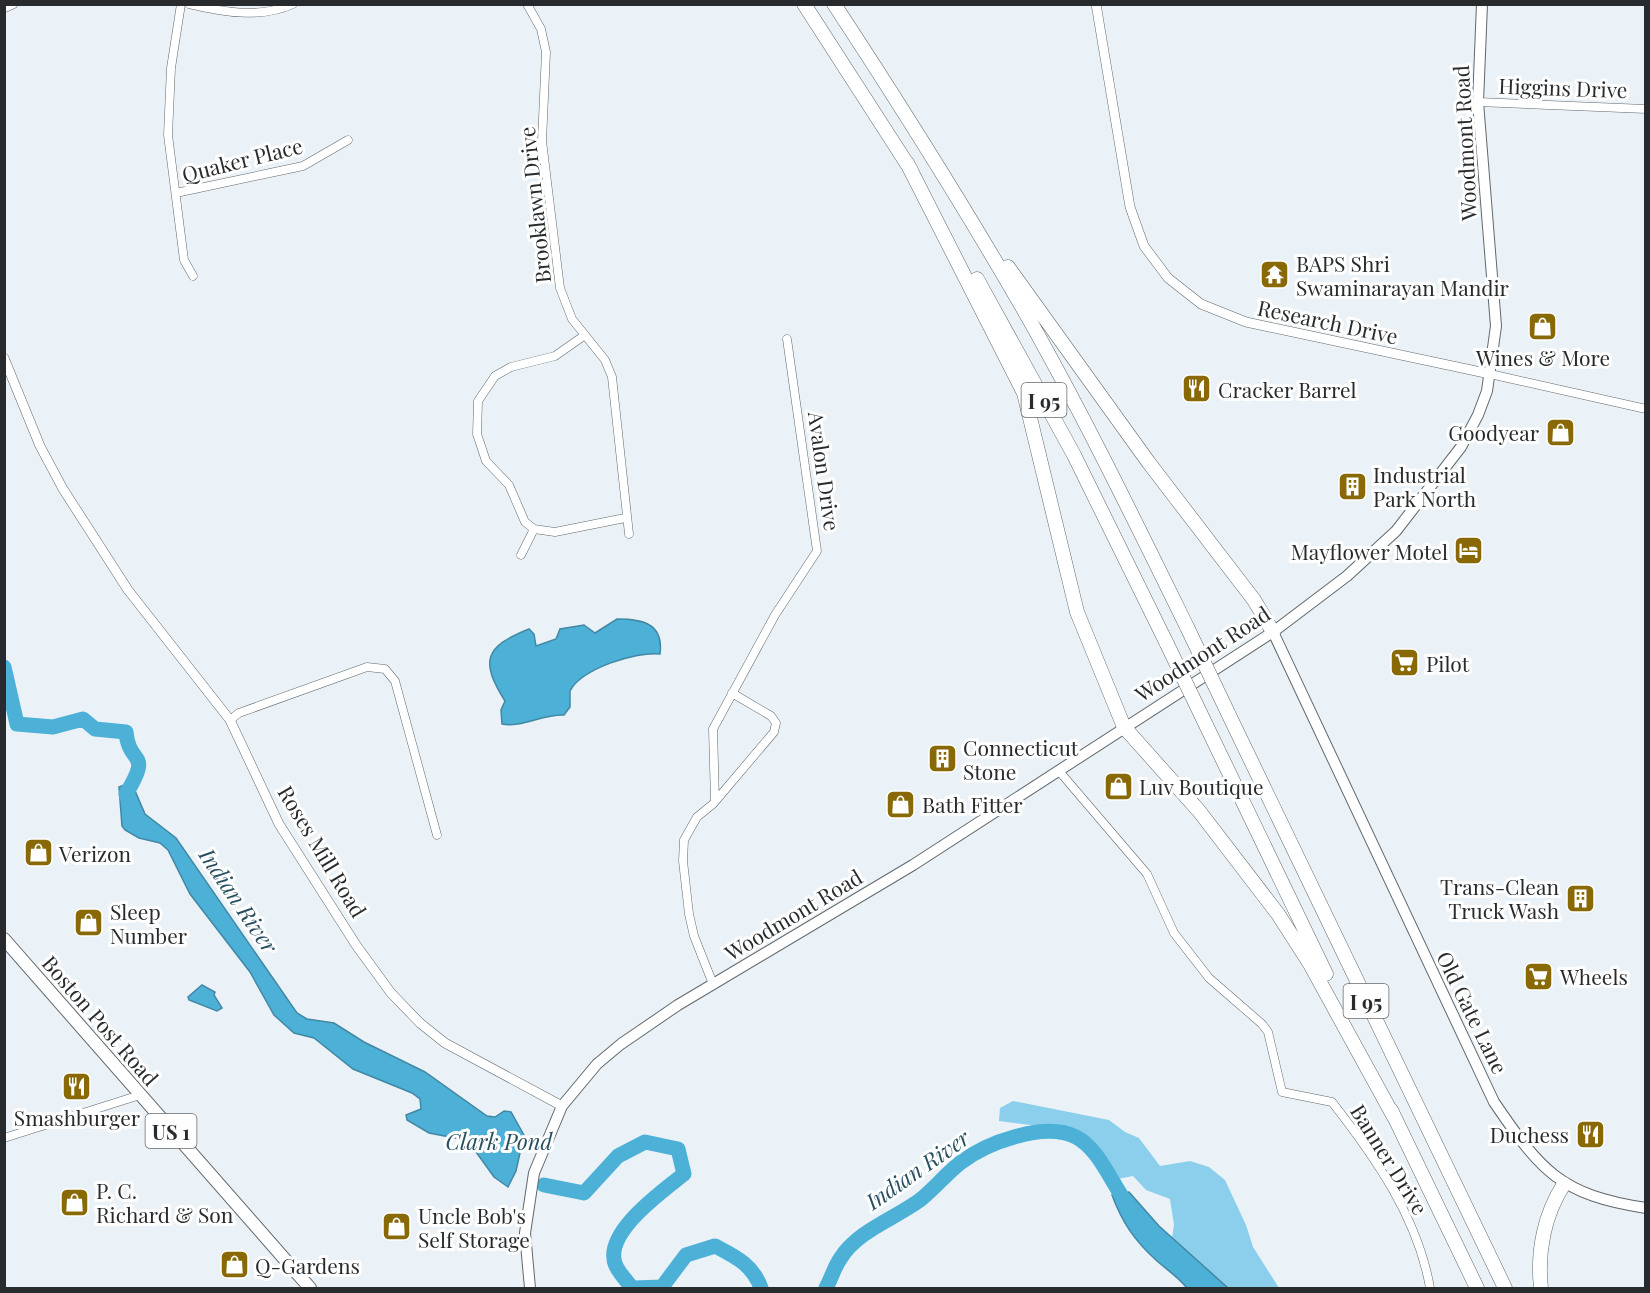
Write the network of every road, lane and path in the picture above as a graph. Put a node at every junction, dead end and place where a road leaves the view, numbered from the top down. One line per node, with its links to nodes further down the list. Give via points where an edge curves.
1 (13, 4): 10 (street)
2 (181, 4): 15 (street, via 171,68 168,135)
3 (189, 4): 4 (street, via 254,13)
4 (293, 4)
5 (527, 4): 18 (street, Brooklawn Drive, via 541,29 546,52 542,141 556,268 567,309)
6 (804, 4): 14 (highway, I 95)
7 (834, 4): 16 (highway, I 95)
8 (1096, 4): 21 (street, Research Drive, via 1130,207 1144,246 1168,278 1201,304 1246,322)
9 (1482, 4): 11 (main road, Woodmont Road)
10 (4, 8)
11 (1478, 102): 12 (street, Higgins Drive); 21 (main road, Woodmont Road, via 1496,326)
12 (1646, 109)
13 (348, 140): 15 (street, Quaker Place, via 303,166)
14 (907, 163): 30 (highway, via 1024,393 1077,612); 38 (highway, I 95, bridge, via 1045,401 1206,724)
15 (176, 194): 17 (street, via 184,260)
16 (960, 201): 27 (highway, via 1149,463 1254,600); 46 (highway, I 95, bridge, via 1071,396 1187,627)
17 (193, 276)
18 (585, 335): 23 (street, Brooklawn Drive, via 605,360 614,386); 24 (street, via 555,357 502,371 488,383 478,401 475,423 482,453 509,485 521,516)
19 (787, 339): 28 (street, Avalon Drive, via 818,551 775,615)
20 (4, 358): 29 (street, Roses Mill Road, via 40,446 74,508 128,590)
21 (1490, 374): 22 (street); 27 (main road, Woodmont Road, via 1478,415 1461,447 1396,531 1347,576)
22 (1646, 409)
23 (625, 518): 24 (street, via 555,532); 25 (street, Brooklawn Drive)
24 (534, 530): 26 (street)
25 (629, 534)
26 (521, 555)
27 (1273, 632): 30 (main road, Woodmont Road); 40 (main road, Old Gate Lane, via 1494,1102 1535,1159)
28 (732, 693): 32 (street, Avalon Drive, via 713,729); 32 (street, via 771,716 776,728)
29 (230, 720): 33 (street, via 239,713 367,667 385,669 395,681); 37 (street, Roses Mill Road, via 279,824 391,993 445,1043)
30 (1124, 727): 31 (main road, Woodmont Road); 38 (highway, via 1199,811 1278,914)
31 (1059, 771): 35 (main road, Woodmont Road, via 913,865); 44 (street, Banner Drive, via 1147,874 1174,933 1209,978 1268,1032 1282,1092 1332,1102 1350,1125 1407,1215)
32 (715, 801): 35 (street, via 691,825 683,855 691,924)
33 (436, 835)
34 (4, 939): 36 (main road, Boston Post Road / US 1)
35 (713, 984): 37 (main road, Woodmont Road, via 621,1044 587,1074)
36 (140, 1095): 39 (street); 42 (main road, Boston Post Road / US 1)
37 (562, 1106): 43 (main road, via 530,1188 525,1233)
38 (1394, 1117): 45 (highway, I 95)
39 (4, 1138)
40 (1564, 1184): 41 (main road, Old Gate Lane, via 1595,1197); 47 (highway, via 1551,1203 1542,1241)
41 (1646, 1208)
42 (310, 1288)
43 (530, 1288)
44 (1430, 1288)
45 (1477, 1288)
46 (1505, 1288)
47 (1541, 1288)

